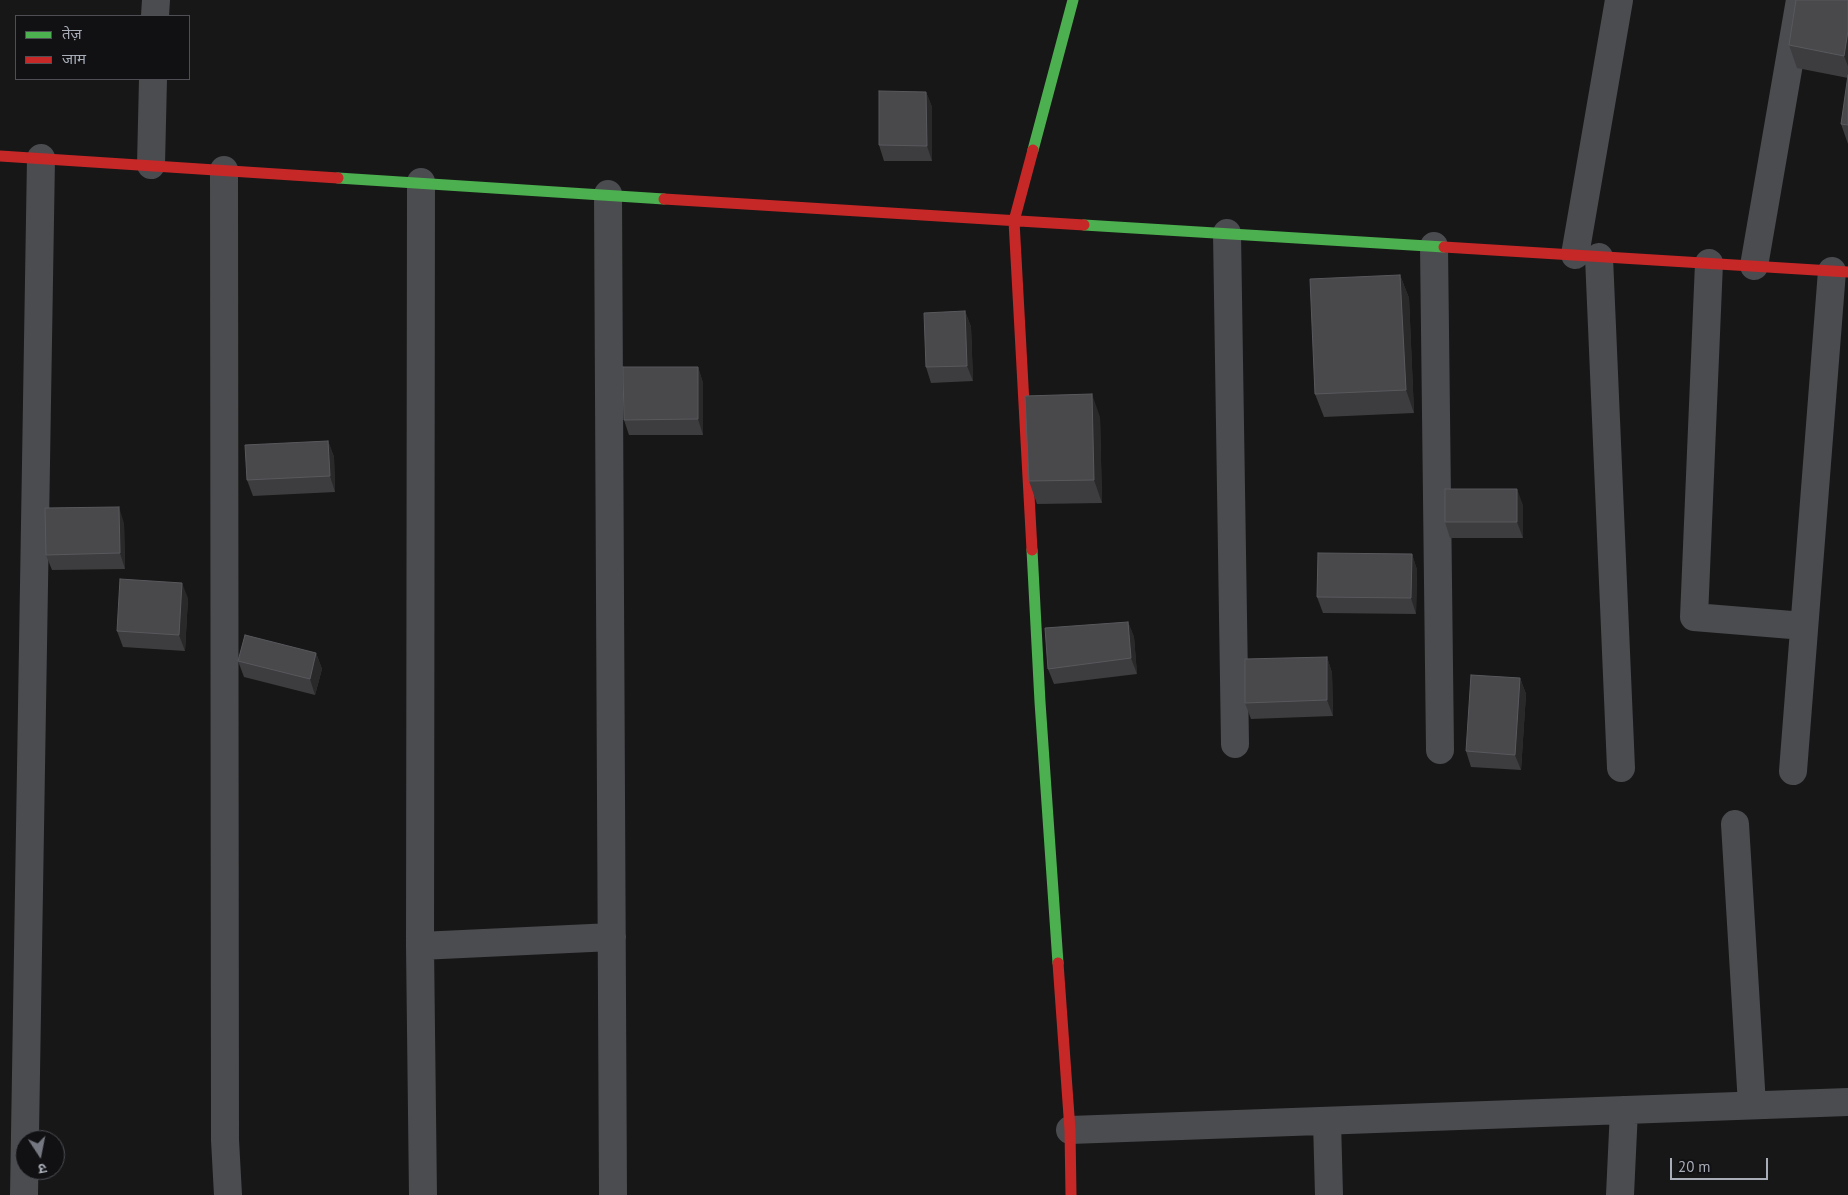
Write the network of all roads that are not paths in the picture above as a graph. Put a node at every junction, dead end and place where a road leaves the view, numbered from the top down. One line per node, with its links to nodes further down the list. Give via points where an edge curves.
1 (156, 0): 5 (street)
2 (1073, 0): 13 (street)
3 (1619, 0): 16 (street)
4 (1800, 0): 18 (street)
5 (155, 15)
6 (154, 80): 9 (street)
7 (0, 156): 8 (street)
8 (41, 158): 9 (street); 33 (street)
9 (151, 165): 10 (street)
10 (224, 170): 11 (street); 34 (street, via 225,1140)
11 (421, 182): 12 (street); 27 (street)
12 (608, 194): 13 (street); 26 (street)
13 (1014, 221): 14 (street); 32 (street, via 1040,702)
14 (1227, 233): 15 (street); 21 (street)
15 (1434, 246): 16 (street); 22 (street)
16 (1587, 256): 17 (street); 23 (street)
17 (1709, 264): 18 (street); 20 (street, via 1694,617)
18 (1754, 266): 19 (street)
19 (1840, 272): 20 (street)
20 (1804, 626): 24 (street)
21 (1235, 744)
22 (1440, 750)
23 (1621, 768)
24 (1793, 771)
25 (1735, 824): 29 (street)
26 (612, 937): 27 (street); 36 (street)
27 (420, 946): 35 (street)
28 (1848, 1102): 29 (street)
29 (1752, 1105): 30 (street)
30 (1624, 1110): 31 (street); 39 (street)
31 (1327, 1121): 32 (street); 38 (street)
32 (1070, 1130): 37 (street)
33 (24, 1195)
34 (228, 1195)
35 (423, 1195)
36 (614, 1195)
37 (1071, 1195)
38 (1329, 1195)
39 (1620, 1195)

